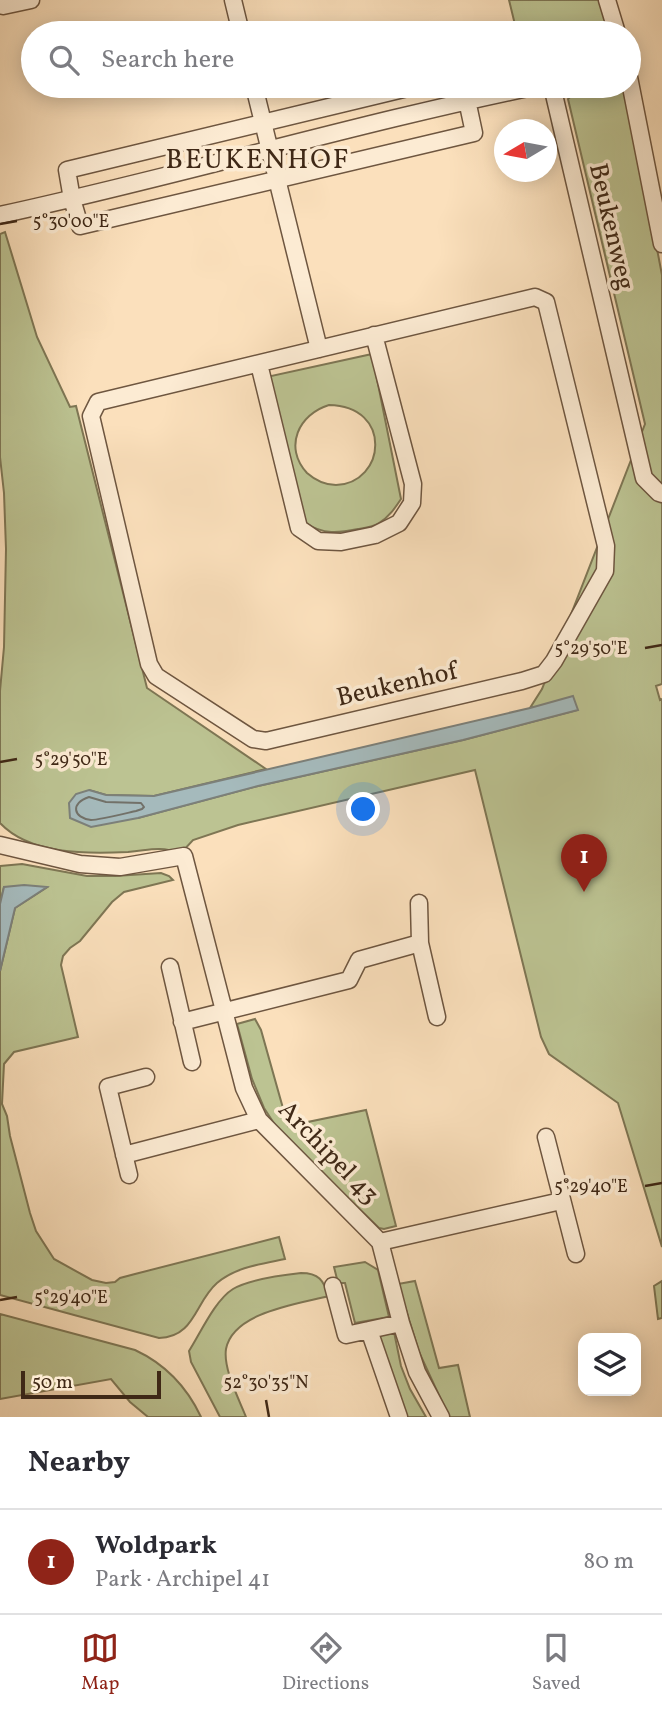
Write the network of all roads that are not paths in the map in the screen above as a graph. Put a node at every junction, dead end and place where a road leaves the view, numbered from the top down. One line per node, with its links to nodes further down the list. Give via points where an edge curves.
1 (31, 0): 4 (street)
2 (233, 0): 5 (street)
3 (607, 0): 6 (street)
4 (0, 5)
5 (238, 21)
6 (613, 21)
7 (257, 98): 13 (street)
8 (363, 98): 13 (street)
9 (452, 98): 14 (street)
10 (467, 98): 15 (street, via 474,133)
11 (555, 98): 22 (street, Beukenweg, via 644,478)
12 (633, 98): 18 (street)
13 (262, 121): 14 (street); 16 (street, via 67,170)
14 (269, 150): 15 (street); 16 (street)
15 (276, 180): 16 (street, via 80,226); 20 (street)
16 (72, 199): 17 (street)
17 (0, 215)
18 (662, 244)
19 (374, 335): 20 (street, Beukenhof); 21 (street, via 413,484 412,503 398,523 375,535 318,541 299,528); 21 (street, Beukenhof, via 535,297 546,302 606,546 605,570 544,674 266,741 253,739 156,677 149,664 91,416 98,402)
20 (319, 349): 21 (street, Beukenhof)
21 (259, 364)
22 (662, 494)
23 (0, 845): 27 (street, Archipel 43, via 120,867 184,856)
24 (419, 903): 25 (street)
25 (420, 943): 27 (street, via 359,960 349,980); 28 (street)
26 (170, 967): 29 (street)
27 (225, 1013): 29 (street); 32 (street, Archipel 43, via 244,1088)
28 (437, 1017)
29 (182, 1022): 30 (street)
30 (191, 1062)
31 (146, 1077): 34 (street, via 108,1087)
32 (259, 1120): 34 (street); 37 (street, Archipel 43)
33 (546, 1137): 36 (street)
34 (124, 1155): 35 (street)
35 (130, 1175)
36 (561, 1201): 37 (street); 38 (street)
37 (380, 1242): 40 (street, Archipel 43)
38 (576, 1254)
39 (333, 1286): 41 (street, via 346,1335)
40 (401, 1323): 41 (street); 43 (street, Archipel 43, via 417,1372)
41 (369, 1330): 42 (street)
42 (399, 1417)
43 (441, 1417)

